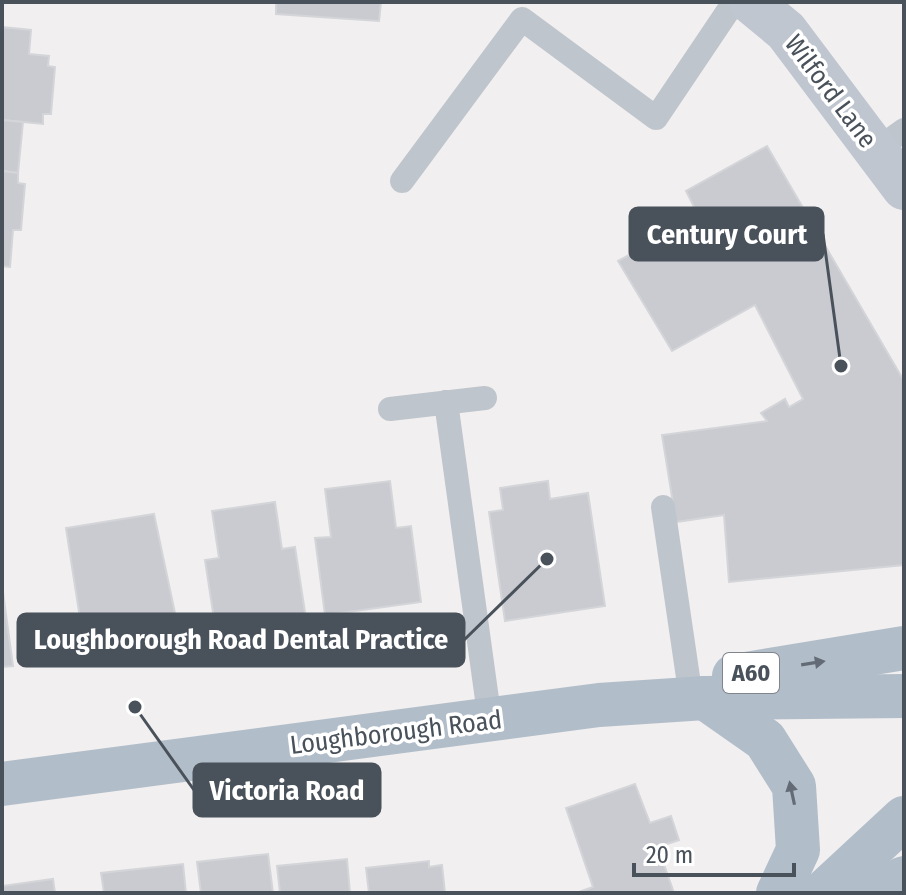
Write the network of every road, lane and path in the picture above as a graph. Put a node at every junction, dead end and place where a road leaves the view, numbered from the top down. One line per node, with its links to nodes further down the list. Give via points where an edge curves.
1 (734, 2): 4 (lane, via 656,118 522,19)
2 (751, 2): 3 (main road, Wilford Lane, via 786,31)
3 (890, 140): 5 (main road, Wilford Lane)
4 (402, 181)
5 (904, 188)
6 (485, 398): 7 (lane)
7 (446, 402): 8 (lane); 13 (lane)
8 (390, 409)
9 (663, 507): 11 (lane)
10 (904, 648): 11 (main road, Loughborough Road / A60, one-way to 10)
11 (697, 691): 12 (main road, Loughborough Road / A60); 13 (main road, Loughborough Road / A60); 17 (main road, A60, one-way to 11, via 798,850 794,786 765,740)
12 (904, 696)
13 (490, 721): 14 (main road, Loughborough Road / A60)
14 (2, 784)
15 (904, 818): 18 (main road)
16 (904, 878): 19 (main road)
17 (778, 893)
18 (823, 893)
19 (877, 893)

